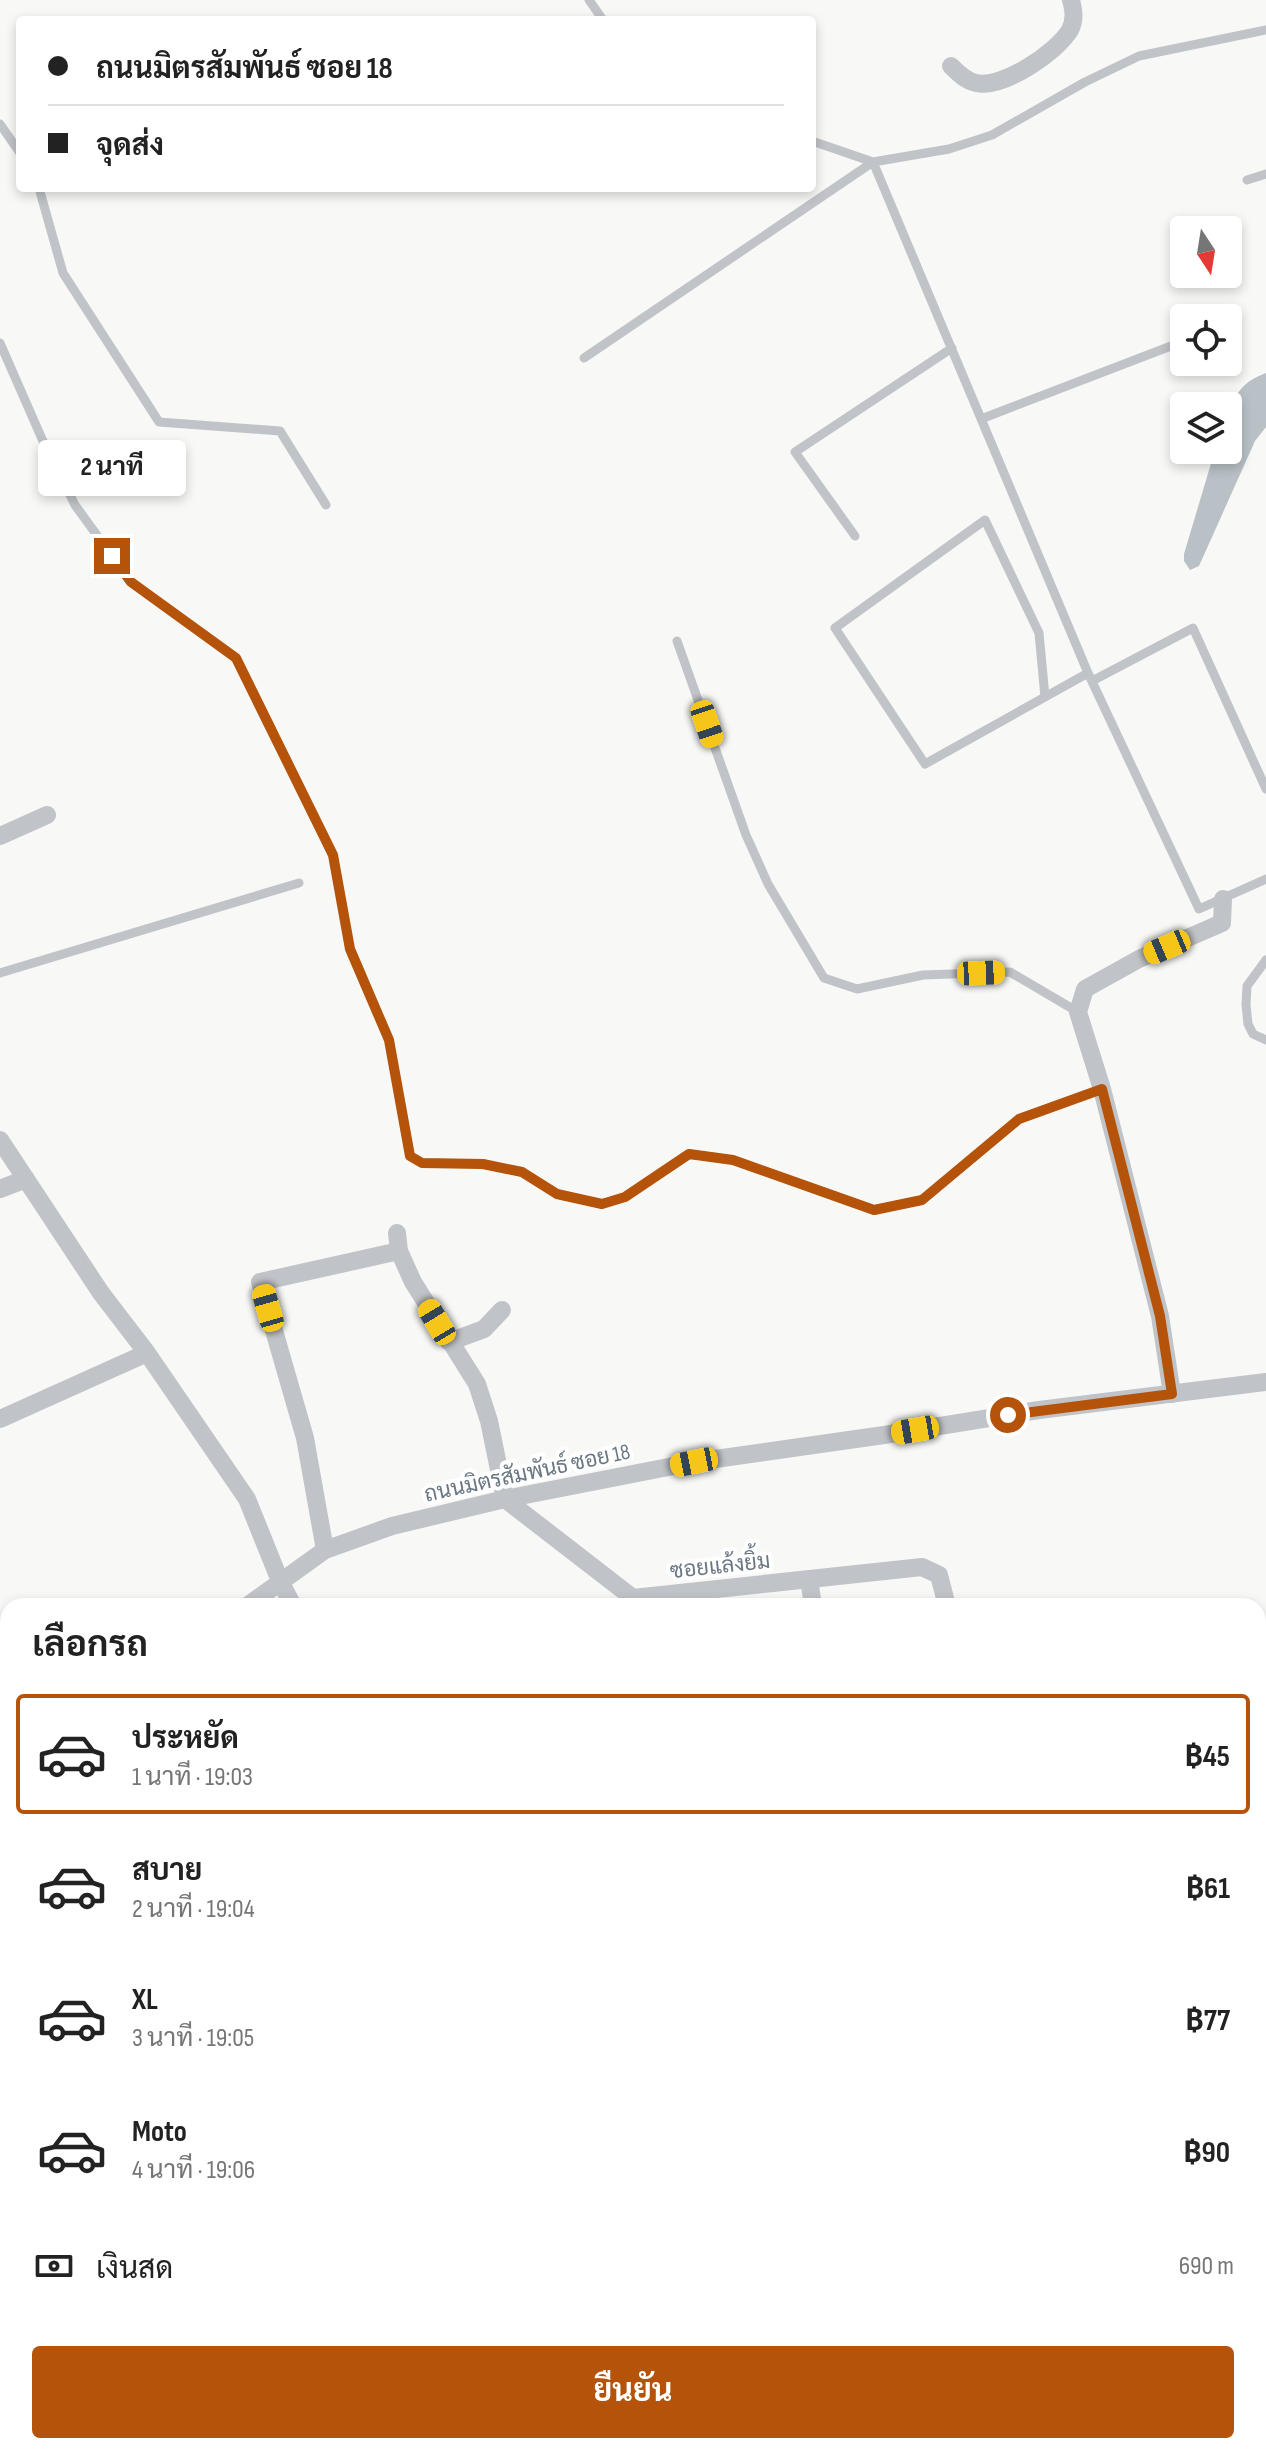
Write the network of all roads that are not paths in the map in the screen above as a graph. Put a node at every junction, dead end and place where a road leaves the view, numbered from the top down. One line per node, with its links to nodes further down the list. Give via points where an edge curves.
1 (1071, 0): 3 (street, via 1071,28 1061,43 1034,63 1006,78 977,84)
2 (1266, 30): 7 (lane, via 1139,56 992,135 949,149)
3 (951, 66)
4 (0, 124): 6 (lane)
5 (816, 142): 7 (lane)
6 (16, 147)
7 (873, 162): 13 (lane); 14 (lane)
8 (1266, 174): 9 (lane)
9 (1247, 180)
10 (40, 192): 16 (lane, via 63,273 159,422 280,431)
11 (0, 343): 31 (lane, via 75,505 131,582 236,658 333,855 350,949 389,1040 410,1156 422,1163 483,1164 522,1172 557,1194 602,1204 625,1197 689,1154 733,1160 874,1210 922,1200 1019,1119)
12 (1170, 346): 15 (lane)
13 (952, 348): 15 (lane); 17 (lane, via 795,452)
14 (584, 358)
15 (981, 419): 19 (lane)
16 (326, 505)
17 (855, 536)
18 (677, 641): 29 (lane, via 746,835 768,884 824,978 857,989 923,975 1010,972)
19 (1090, 677): 20 (lane); 21 (lane, via 1193,628); 26 (lane, via 1199,909)
20 (1045, 697): 20 (lane, via 925,764 835,628 985,520 1039,633)
21 (1266, 789)
22 (47, 815): 23 (street)
23 (0, 836)
24 (1266, 879): 26 (lane)
25 (299, 883): 28 (lane)
26 (1223, 899): 29 (street, via 1222,923 1085,989)
27 (1266, 960): 30 (lane, via 1247,986 1246,1005 1253,1034)
28 (0, 973)
29 (1078, 1012): 31 (street)
30 (1266, 1040)
31 (1102, 1089): 39 (street, via 1162,1325)
32 (0, 1140): 33 (street)
33 (26, 1179): 34 (street); 37 (street)
34 (0, 1189)
35 (502, 1310): 36 (street, via 484,1329)
36 (449, 1342): 41 (street, via 477,1384); 42 (street, via 413,1282 398,1242 260,1282 305,1438)
37 (147, 1353): 40 (street); 44 (street, via 247,1499)
38 (1266, 1382): 39 (street, ถนนมิตรสัมพันธ์ ซอย 18)
39 (1172, 1394): 41 (street, ถนนมิตรสัมพันธ์ ซอย 18, via 694,1462)
40 (0, 1419)
41 (505, 1499): 42 (street, ถนนมิตรสัมพันธ์ ซอย 18, via 392,1526); 47 (street, ซอยแล้งยิ้ม)
42 (325, 1550): 44 (street, ถนนมิตรสัมพันธ์ ซอย 18)
43 (809, 1579): 48 (street, ซอยแล้งยิ้ม); 49 (street); 50 (street, ซอยแล้งยิ้ม, via 922,1567 939,1575)
44 (280, 1581): 45 (street, ถนนมิตรสัมพันธ์ ซอย 18); 46 (street)
45 (258, 1598)
46 (289, 1598)
47 (625, 1598)
48 (661, 1598)
49 (812, 1598)
50 (945, 1598)

